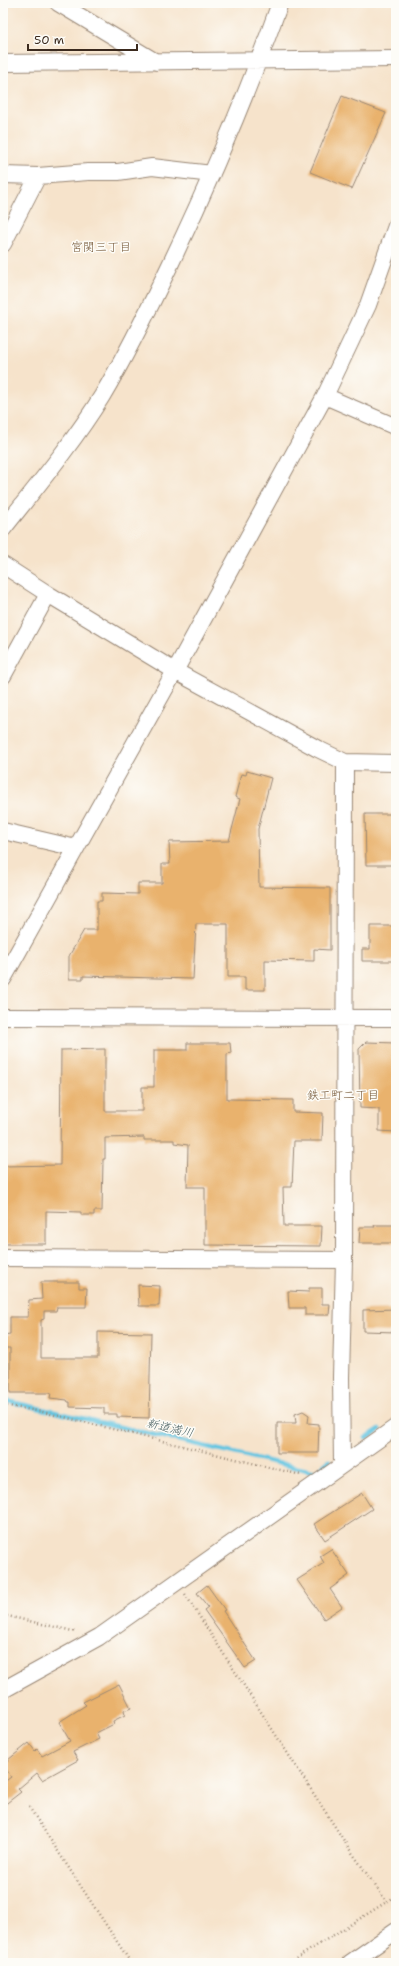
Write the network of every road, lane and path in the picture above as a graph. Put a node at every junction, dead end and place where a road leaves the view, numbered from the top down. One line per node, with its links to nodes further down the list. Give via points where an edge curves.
1 (58, 3): 5 (street)
2 (280, 3): 3 (street)
3 (260, 59): 4 (street); 5 (street); 7 (street)
4 (396, 59)
5 (156, 62): 6 (street)
6 (3, 63)
7 (212, 174): 9 (street, via 152,167 118,172); 14 (street, via 146,316 102,396 58,460)
8 (3, 176): 9 (street)
9 (38, 176): 11 (street)
10 (396, 226): 12 (street, via 368,305)
11 (3, 244)
12 (325, 396): 13 (street); 17 (street)
13 (396, 427)
14 (3, 529)
15 (3, 565): 16 (street)
16 (48, 594): 17 (street); 18 (street)
17 (175, 671): 19 (street); 22 (street)
18 (3, 676)
19 (345, 762): 20 (street); 26 (street)
20 (396, 763)
21 (3, 831): 22 (street)
22 (76, 848): 23 (street)
23 (3, 979)
24 (3, 1017): 26 (street)
25 (396, 1018): 26 (street)
26 (344, 1019): 28 (street)
27 (3, 1258): 28 (street)
28 (344, 1260): 31 (street, via 340,1377)
29 (3, 1405): 32 (path, via 307,1476)
30 (396, 1427): 31 (street)
31 (342, 1464): 32 (street)
32 (316, 1482): 33 (street)
33 (178, 1582): 35 (street); 39 (path, via 350,1850)
34 (3, 1615): 35 (path)
35 (99, 1637): 36 (street)
36 (3, 1690)
37 (29, 1807): 41 (path)
38 (396, 1896): 39 (path)
39 (387, 1902): 42 (path)
40 (396, 1931): 43 (street)
41 (131, 1963)
42 (289, 1963)
43 (350, 1963)

